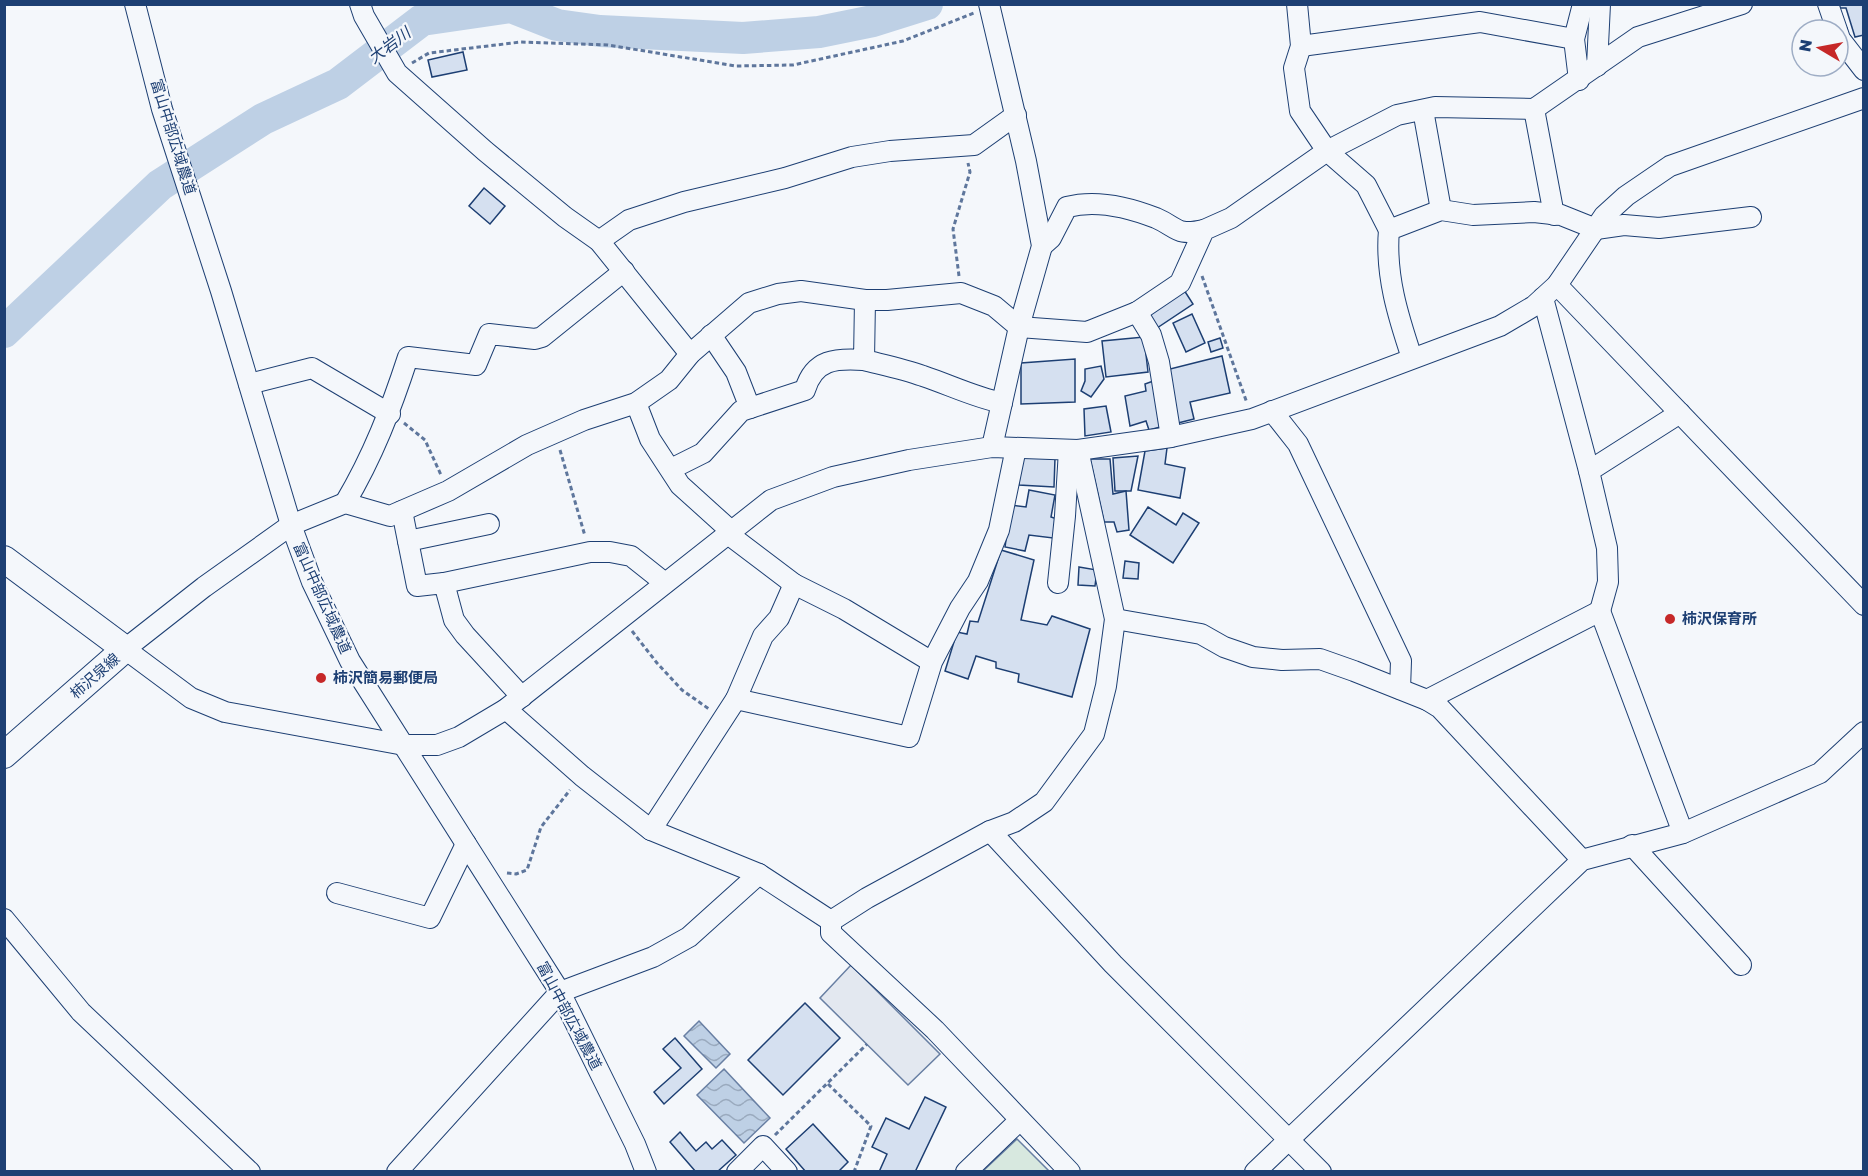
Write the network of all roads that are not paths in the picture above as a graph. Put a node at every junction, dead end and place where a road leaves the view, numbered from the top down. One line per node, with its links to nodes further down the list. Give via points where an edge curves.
1 (135, 4): 37 (street, 富山中部広域農道, via 162,109)
2 (1297, 4): 10 (street)
3 (1583, 4): 9 (street)
4 (1600, 4): 12 (street)
5 (1742, 4): 12 (street, via 1638,37)
6 (990, 6): 18 (street)
7 (362, 10): 26 (street, via 397,73 494,158)
8 (1479, 13): 9 (street); 10 (street)
9 (1574, 39): 14 (street)
10 (1301, 46): 19 (street, via 1294,68 1300,111)
11 (1850, 52): 13 (street)
12 (1598, 66): 14 (street)
13 (1863, 70)
14 (1579, 80): 16 (street)
15 (1863, 98): 23 (street, via 1670,166 1626,196)
16 (1534, 109): 17 (street); 21 (street)
17 (1423, 110): 19 (street, via 1397,116); 20 (street)
18 (1016, 115): 26 (street, via 974,145 852,157 629,220); 27 (street)
19 (1328, 151): 24 (street, via 1231,218); 25 (street, via 1366,185)
20 (1441, 210): 21 (street, via 1473,215); 25 (street)
21 (1554, 214): 23 (street)
22 (1751, 217): 23 (street, via 1659,228 1624,225)
23 (1596, 229): 29 (street)
24 (1204, 230): 27 (street, via 1175,230 1139,211 1100,203 1078,204 1067,207 1052,238); 31 (street, via 1180,283)
25 (1389, 230): 35 (street, via 1387,255 1395,308)
26 (599, 241): 28 (street)
27 (1042, 246): 32 (street)
28 (624, 271): 34 (street); 43 (street, via 542,337 489,334 476,365 408,357)
29 (1550, 292): 35 (street, via 1500,326); 42 (street); 49 (street)
30 (865, 300): 32 (street, via 962,293 994,306); 33 (street, via 801,291 778,294 749,303); 36 (street)
31 (1137, 312): 32 (street, via 1087,332); 44 (street, via 1151,335 1159,362)
32 (1019, 327): 39 (street)
33 (711, 335): 34 (street); 40 (street, via 736,372)
34 (690, 354): 38 (street, via 669,380)
35 (1412, 358): 41 (street)
36 (864, 360): 39 (street); 40 (street, via 827,362 809,376 806,390)
37 (249, 384): 43 (street, via 312,368); 53 (street, 富山中部広域農道)
38 (636, 403): 48 (street, via 650,439); 51 (street, via 555,432 448,491)
39 (1002, 403): 45 (street)
40 (750, 408): 48 (street, via 741,411 703,453)
41 (1272, 411): 44 (street); 66 (street, via 1298,444 1401,661)
42 (1680, 413): 49 (street); 61 (street)
43 (390, 414): 50 (street)
44 (1171, 437): 47 (street)
45 (992, 447): 46 (street); 54 (street, via 833,477 771,500)
46 (1016, 448): 47 (street); 65 (street, via 999,530 978,581)
47 (1073, 450): 59 (street); 63 (street)
48 (671, 469): 54 (street, via 680,485)
49 (1589, 471): 62 (street, via 1607,548 1608,582)
50 (345, 503): 51 (street, via 390,516); 53 (street)
51 (402, 511): 55 (street)
52 (489, 524): 55 (street)
53 (291, 525): 64 (street); 72 (street, 富山中部広域農道, via 312,582 350,661)
54 (729, 532): 58 (street); 60 (street)
55 (408, 541): 57 (street, via 417,586)
56 (4, 559): 64 (main road, 柿沢泉線)
57 (444, 583): 58 (street, via 590,552 610,552 631,556); 67 (street, via 454,620)
58 (665, 583): 67 (street)
59 (1058, 583)
60 (794, 584): 65 (street); 68 (street, via 779,618 763,636)
61 (1861, 599)
62 (1600, 611): 69 (street); 76 (street)
63 (1115, 619): 66 (street, via 1201,634 1253,657 1320,659); 75 (street, via 1106,686 1094,734 1044,802 1014,822)
64 (125, 649): 72 (street, via 191,698 225,712); 73 (main road, 柿沢泉線)
65 (932, 662): 68 (street, via 909,737)
66 (1400, 689): 69 (street)
67 (522, 697): 70 (street)
68 (736, 699): 74 (street)
69 (1427, 700): 79 (street, via 1440,708)
70 (506, 709): 72 (street, via 459,737 437,745); 74 (street)
71 (1863, 732): 76 (street, via 1820,773)
72 (404, 745): 77 (street, 富山中部広域農道)
73 (8, 746)
74 (651, 830): 80 (street)
75 (990, 831): 83 (street); 87 (street, via 1113,964)
76 (1683, 833): 78 (street)
77 (466, 844): 81 (street, via 430,918); 85 (street, 富山中部広域農道)
78 (1632, 845): 79 (street); 84 (street)
79 (1582, 860): 87 (street)
80 (759, 874): 83 (street); 85 (street, via 689,937 653,957)
81 (337, 893)
82 (4, 920): 88 (street, via 81,1012)
83 (831, 921): 86 (street, via 831,933 935,1030)
84 (1741, 965)
85 (560, 992): 89 (street); 90 (street, 富山中部広域農道)
86 (1020, 1120): 93 (street); 94 (street)
87 (1287, 1139): 95 (street); 96 (street)
88 (250, 1172)
89 (397, 1172)
90 (646, 1172)
91 (737, 1172): 92 (street, via 763,1146)
92 (787, 1172)
93 (966, 1172)
94 (1070, 1172)
95 (1255, 1172)
96 (1321, 1172)

